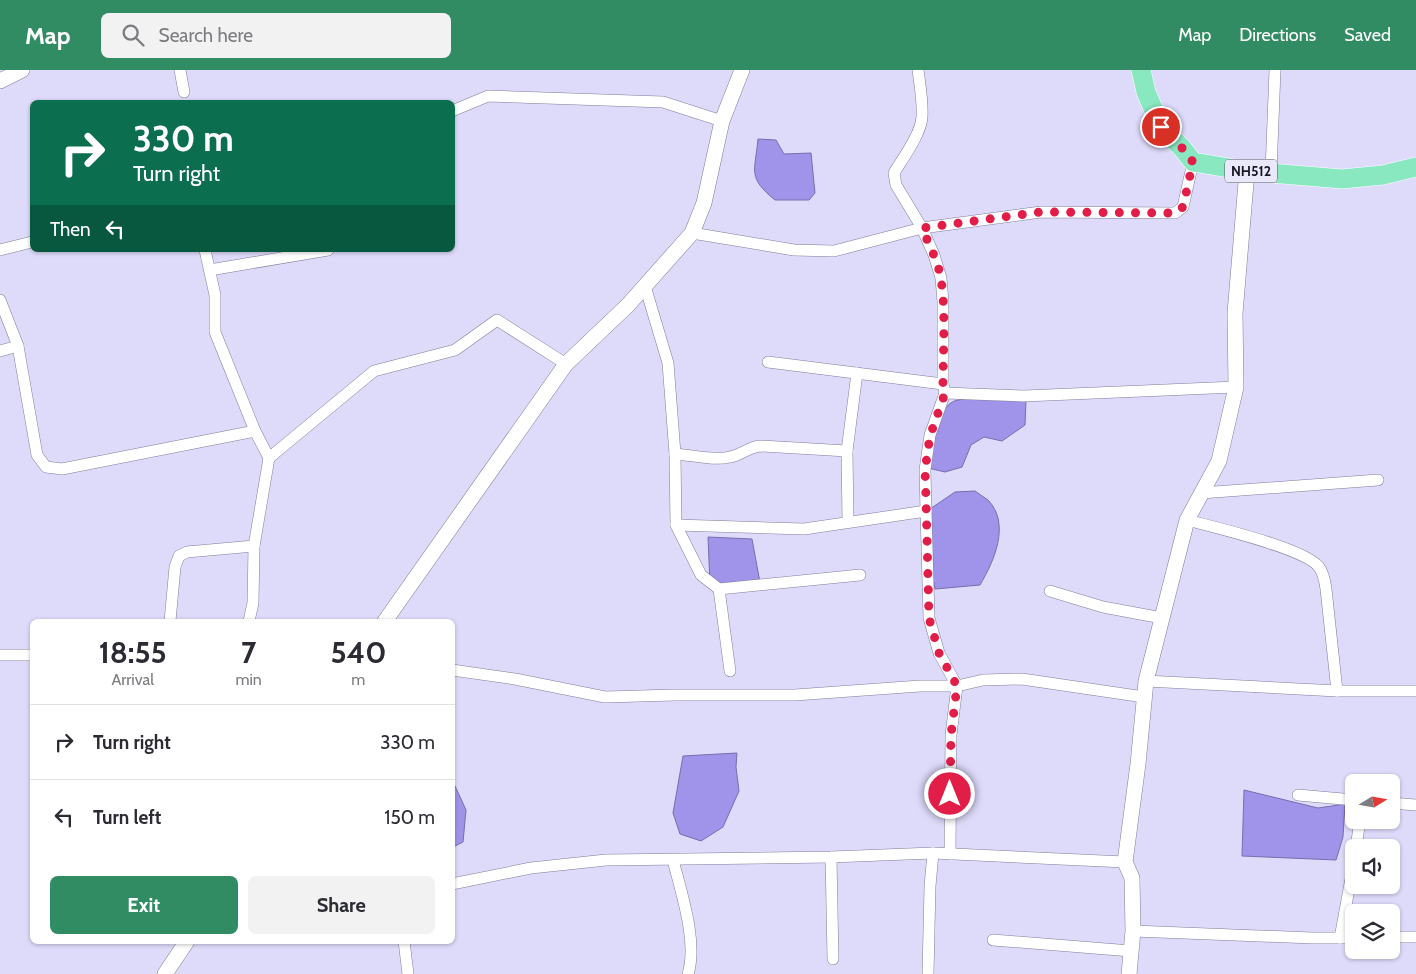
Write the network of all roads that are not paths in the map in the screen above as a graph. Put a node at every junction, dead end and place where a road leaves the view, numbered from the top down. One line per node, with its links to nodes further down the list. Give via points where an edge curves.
1 (22, 70): 7 (street)
2 (180, 70): 8 (street)
3 (742, 70): 10 (street)
4 (918, 70): 15 (street, via 922,103 920,127 894,173 894,179)
5 (1141, 70): 11 (main road, via 1146,92 1161,127)
6 (1275, 70): 14 (street)
7 (0, 81)
8 (184, 92)
9 (455, 110): 10 (street, via 488,96 663,102)
10 (722, 121): 16 (street, via 704,203)
11 (1193, 162): 13 (main road, NH512); 15 (street, via 1183,207 1175,213 1041,212)
12 (1416, 167): 14 (main road, NH512, via 1383,175 1342,178)
13 (1247, 171): 14 (main road, NH512); 29 (street, via 1235,312)
14 (1271, 172)
15 (922, 228): 16 (street, via 834,251 794,250); 30 (street, via 941,278)
16 (692, 233): 22 (street)
17 (30, 242): 18 (street)
18 (0, 250)
19 (206, 252): 21 (street)
20 (316, 252): 21 (street)
21 (210, 270): 31 (street, via 215,295 215,332)
22 (645, 286): 27 (street); 33 (street, via 668,363)
23 (0, 300): 24 (street)
24 (18, 346): 25 (street); 31 (street, via 37,455 46,467 62,469 101,463)
25 (0, 351)
26 (768, 362): 28 (street)
27 (566, 364): 34 (street, via 497,320 455,350 374,371); 48 (street)
28 (857, 373): 30 (street); 32 (street)
29 (1236, 387): 30 (street, via 1024,396); 36 (street, via 1219,461)
30 (944, 389): 37 (street, via 930,436 925,470)
31 (255, 431): 34 (street)
32 (848, 451): 33 (street, via 760,446 724,458); 39 (street)
33 (675, 454): 40 (street)
34 (269, 458): 41 (street)
35 (1378, 480): 36 (street)
36 (1202, 493): 38 (street)
37 (926, 511): 39 (street); 54 (street, via 929,618 939,653)
38 (1187, 520): 45 (street); 55 (street, via 1270,543 1319,567 1326,589)
39 (848, 522): 40 (street, via 804,529)
40 (676, 525): 43 (street, via 701,575)
41 (254, 546): 46 (street, via 187,552 179,556); 47 (street, via 254,594)
42 (860, 575): 43 (street)
43 (719, 589): 52 (street)
44 (1050, 591): 45 (street, via 1103,607)
45 (1162, 618): 53 (street)
46 (170, 619)
47 (249, 619)
48 (386, 619)
49 (0, 655): 50 (street)
50 (30, 655)
51 (455, 670): 54 (street, via 515,678 605,697 795,695)
52 (730, 671)
53 (1146, 681): 55 (street); 57 (street)
54 (957, 686): 57 (street, via 983,680 1022,679); 63 (street, via 951,735)
55 (1337, 691): 56 (street)
56 (1416, 691)
57 (1144, 697): 66 (street)
58 (1298, 795): 59 (street)
59 (1345, 799)
60 (1400, 804): 61 (street)
61 (1416, 805)
62 (933, 853): 63 (street); 64 (street); 82 (street)
63 (950, 854): 66 (street)
64 (831, 857): 65 (street); 78 (street)
65 (673, 860): 67 (street, via 606,860 531,868); 81 (street, via 689,928)
66 (1125, 862): 69 (street, via 1132,878)
67 (455, 883)
68 (1348, 894): 72 (street)
69 (1133, 931): 72 (street); 77 (street)
70 (1400, 937): 71 (street)
71 (1416, 937)
72 (1340, 938): 73 (street)
73 (1345, 938)
74 (992, 940): 77 (street)
75 (185, 944): 79 (street)
76 (404, 944): 80 (street)
77 (1131, 951): 83 (street)
78 (832, 959)
79 (165, 974)
80 (408, 974)
81 (688, 974)
82 (928, 974)
83 (1129, 974)

